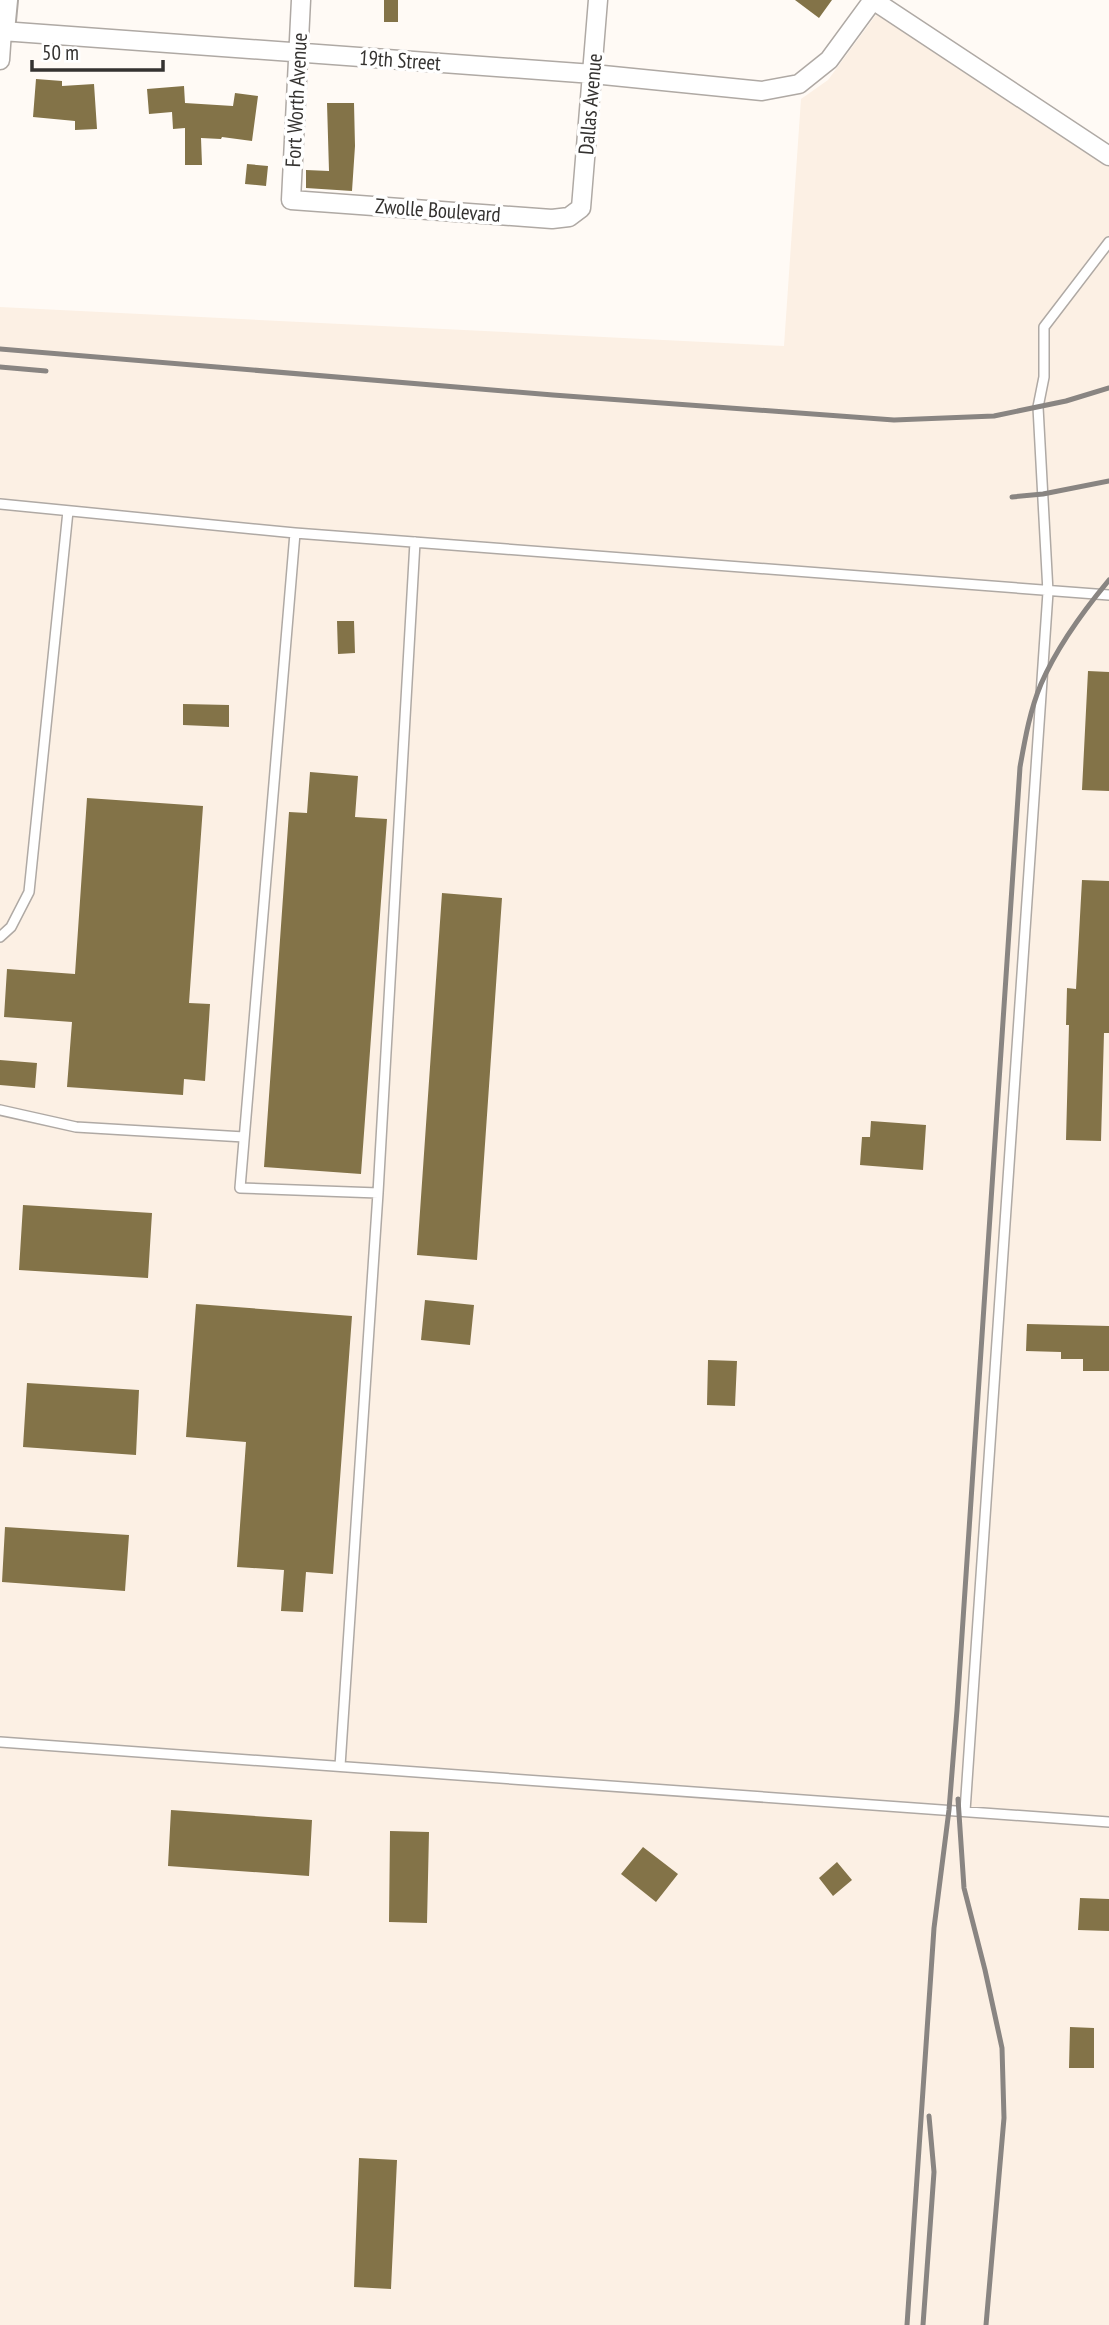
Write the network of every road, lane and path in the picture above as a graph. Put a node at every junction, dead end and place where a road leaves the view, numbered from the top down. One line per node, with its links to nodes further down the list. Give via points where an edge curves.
1 (5, 0): 5 (street)
2 (301, 0): 6 (street, Fort Worth Avenue)
3 (598, 0): 8 (street, Dallas Avenue)
4 (873, 0): 8 (street, 19th Street, via 830,61 799,84 761,91); 9 (street)
5 (1, 31): 6 (street, 19th Street); 7 (street)
6 (297, 52): 8 (street, 19th Street); 10 (street, Fort Worth Avenue)
7 (0, 60)
8 (593, 74): 11 (street, Dallas Avenue)
9 (1109, 156)
10 (291, 200): 11 (street, Zwolle Boulevard, via 552,219 569,217)
11 (582, 208)
12 (1109, 243): 17 (lane, via 1044,327 1044,377 1038,407)
13 (0, 504): 14 (lane)
14 (68, 511): 15 (lane); 19 (lane, via 30,892 11,927)
15 (295, 533): 16 (lane); 21 (lane)
16 (415, 542): 17 (lane); 22 (lane)
17 (1048, 592): 18 (lane); 25 (lane)
18 (1109, 595)
19 (0, 937)
20 (0, 1110): 21 (lane, via 76,1127)
21 (244, 1137): 22 (lane, via 240,1188)
22 (378, 1193): 24 (lane)
23 (0, 1742): 24 (lane)
24 (340, 1766): 25 (lane)
25 (965, 1811): 26 (lane)
26 (1109, 1822)

